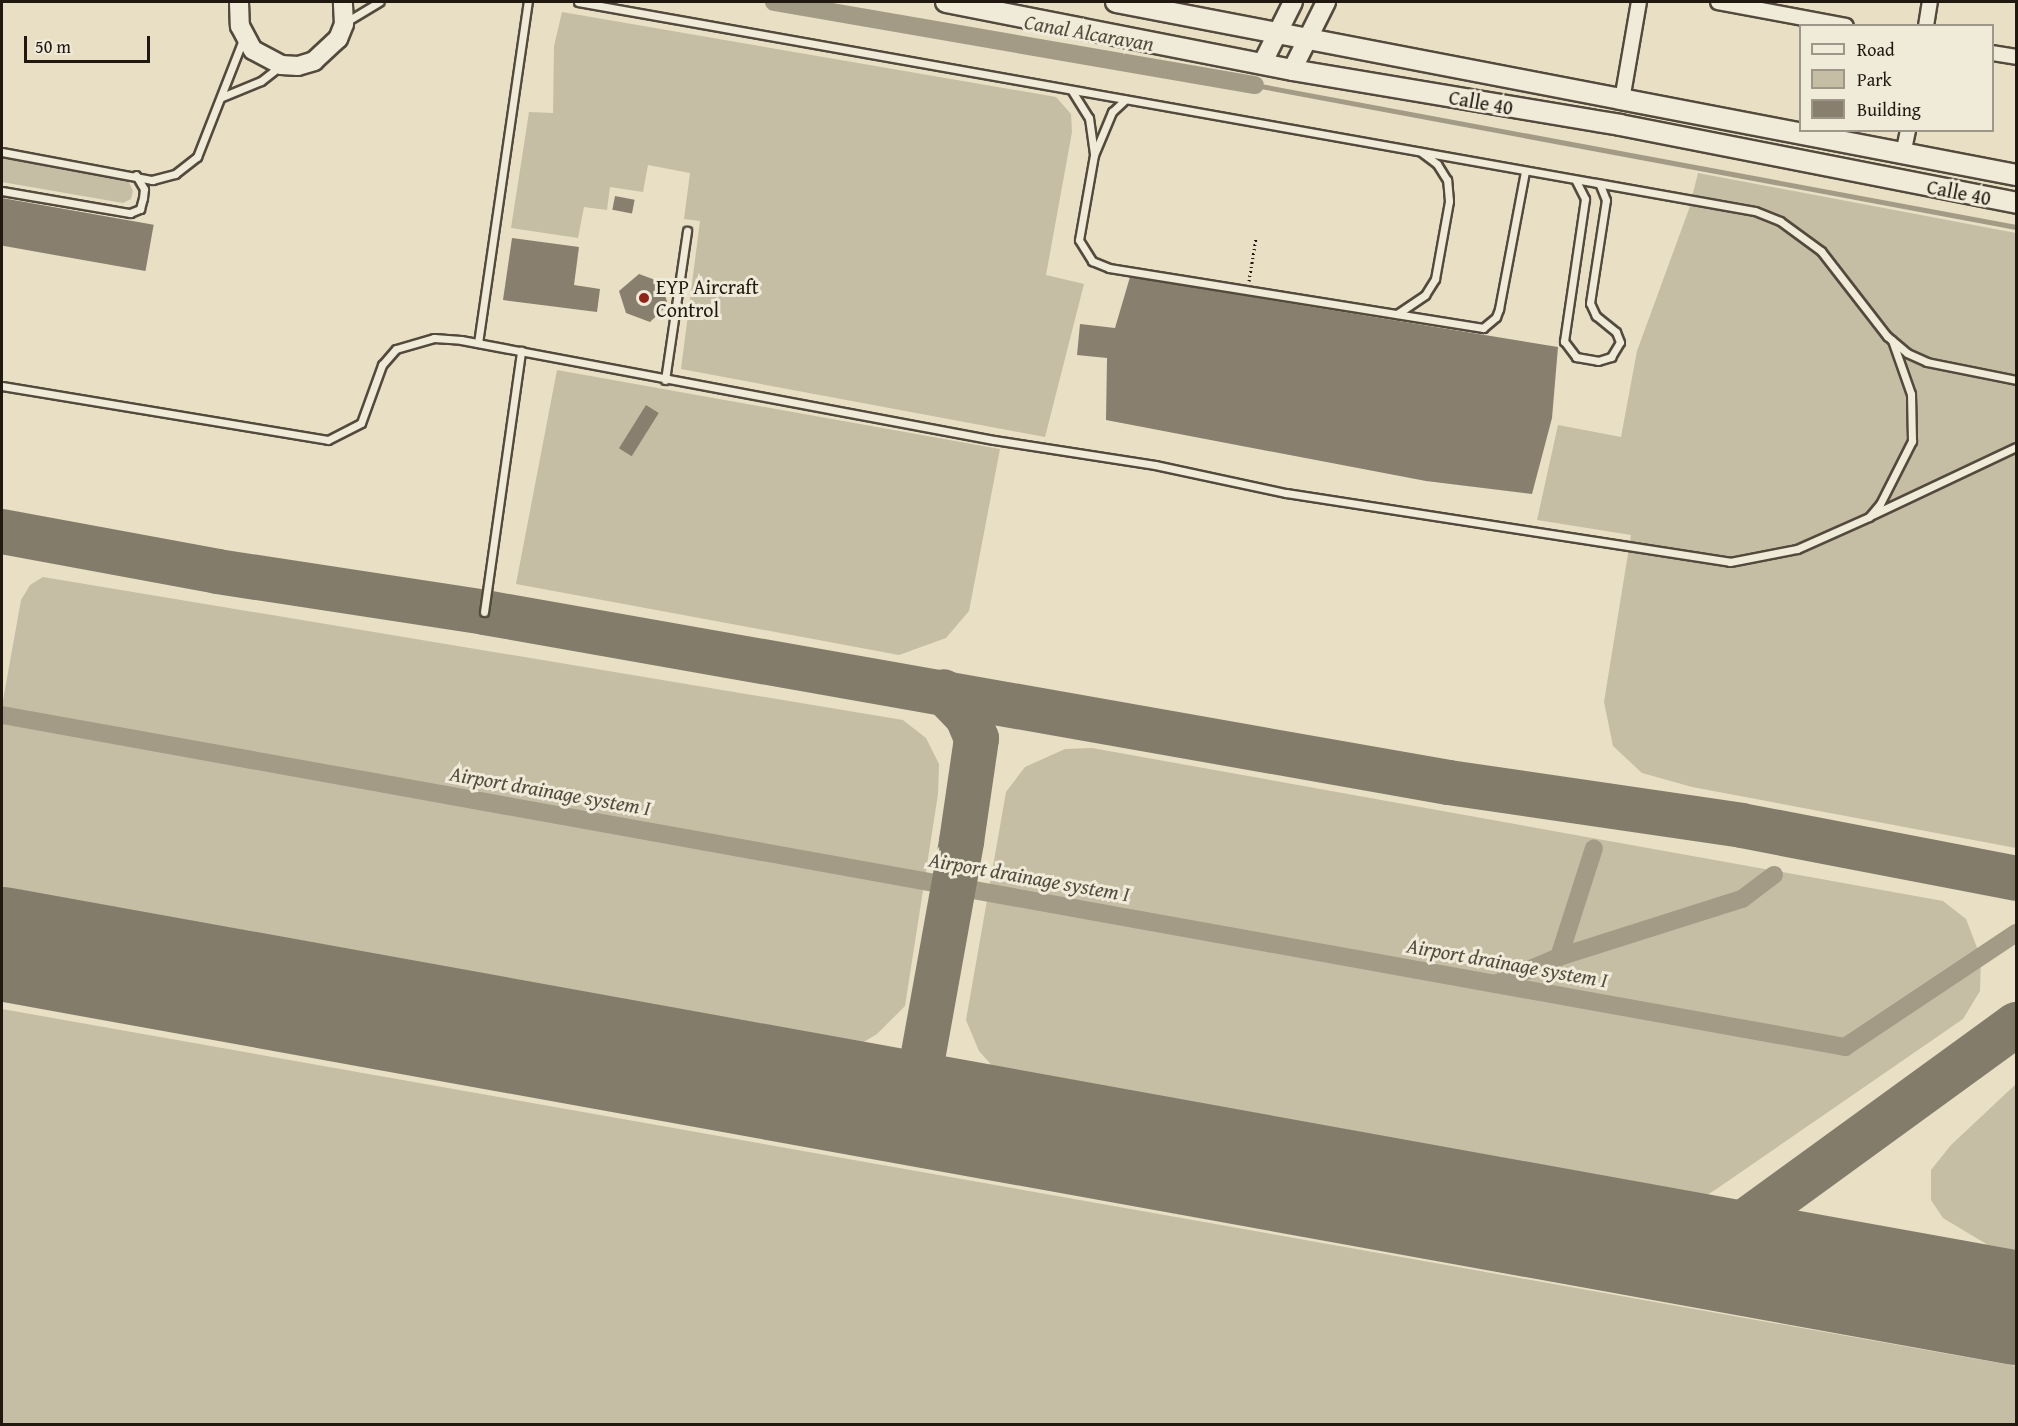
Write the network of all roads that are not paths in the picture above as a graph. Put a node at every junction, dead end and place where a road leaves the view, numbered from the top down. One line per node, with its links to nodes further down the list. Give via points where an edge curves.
1 (238, 2): 17 (street)
2 (343, 2): 13 (street)
3 (379, 2): 13 (lane)
4 (528, 2): 43 (lane)
5 (578, 2): 24 (lane)
6 (946, 2): 21 (main road, Calle 40)
7 (1116, 2): 16 (main road, Calle 40)
8 (1293, 2): 16 (street)
9 (1326, 2): 18 (street)
10 (1640, 2): 27 (street)
11 (1718, 2): 14 (street)
12 (1930, 2): 15 (street)
13 (344, 24): 22 (street, via 338,39 314,61)
14 (1835, 24)
15 (1926, 24)
16 (1278, 31): 18 (main road, Calle 40); 21 (street)
17 (244, 37): 22 (street, via 260,55); 25 (lane, via 228,69)
18 (1308, 37): 23 (street); 27 (main road, Calle 40)
19 (1994, 53): 20 (street)
20 (2016, 57)
21 (1262, 64): 23 (main road, Calle 40)
22 (281, 65): 25 (lane, via 261,81)
23 (1292, 70): 39 (main road, Calle 40, via 1620,125)
24 (1072, 91): 26 (lane); 31 (lane, via 1089,118)
25 (222, 97): 34 (lane, via 197,157 164,178)
26 (1125, 100): 29 (lane); 31 (lane, via 1112,112)
27 (1622, 100): 32 (main road, Calle 40)
28 (1908, 132): 32 (street)
29 (1420, 151): 33 (lane); 41 (lane, via 1437,164 1447,180 1449,201 1431,288)
30 (2, 152): 34 (lane)
31 (1094, 154): 41 (lane, via 1079,232 1081,247 1092,261 1109,268)
32 (1903, 154): 35 (main road, Calle 40)
33 (1525, 171): 36 (lane); 41 (lane, via 1499,309 1491,324 1475,329)
34 (136, 175): 38 (lane, via 144,189 143,198 140,209 130,213)
35 (2016, 175)
36 (1576, 181): 37 (lane); 37 (lane, via 1585,199 1564,341 1576,357 1598,361 1611,357 1620,342 1616,332 1596,316 1590,303 1606,200)
37 (1600, 185): 42 (lane, via 1755,211 1780,221 1821,251)
38 (2, 191)
39 (2016, 203)
40 (687, 231): 45 (lane)
41 (1397, 314)
42 (1892, 340): 46 (lane, via 1927,362); 49 (lane, via 1911,394 1912,441 1900,470)
43 (478, 343): 44 (lane); 47 (lane, via 434,338 396,349 382,365 361,423 328,440)
44 (521, 351): 45 (lane); 50 (lane)
45 (665, 380): 49 (lane, via 994,441 1155,465 1286,493 1703,560 1730,562 1797,549)
46 (2016, 380)
47 (2, 386)
48 (2016, 447): 49 (lane)
49 (1869, 517)
50 (484, 612)

